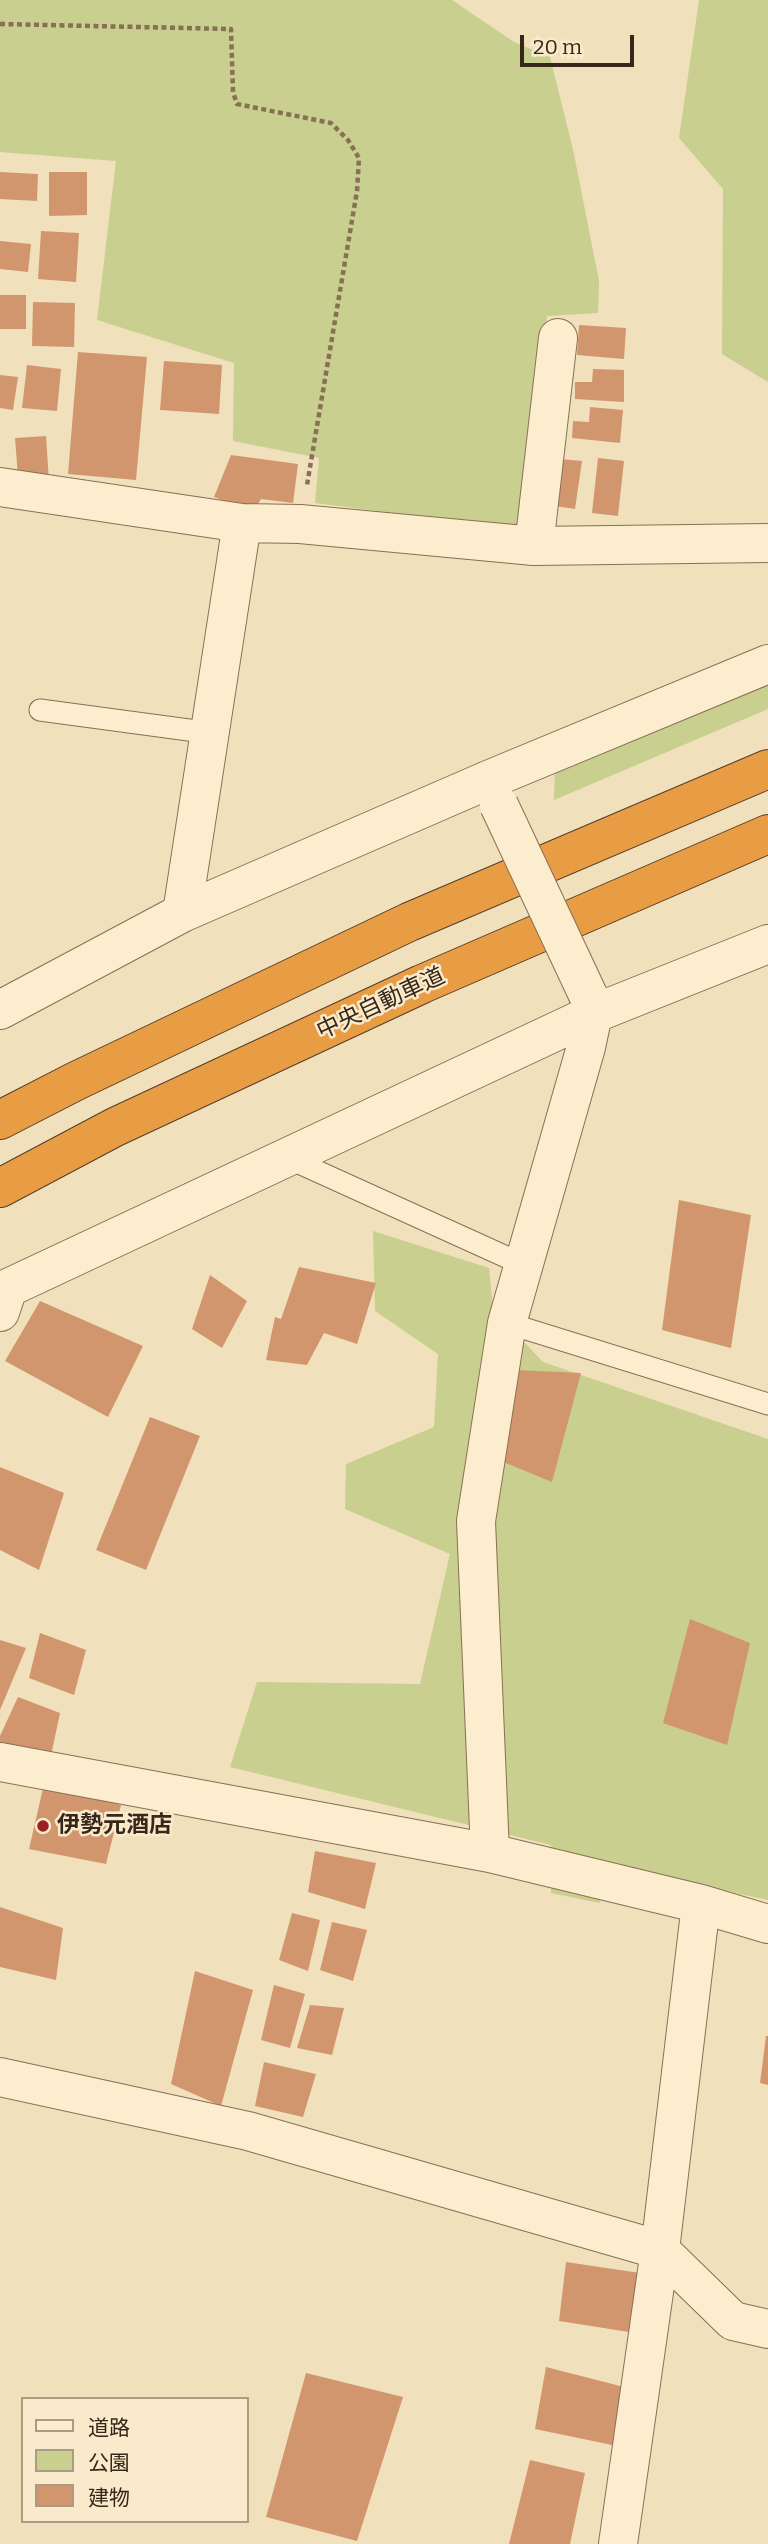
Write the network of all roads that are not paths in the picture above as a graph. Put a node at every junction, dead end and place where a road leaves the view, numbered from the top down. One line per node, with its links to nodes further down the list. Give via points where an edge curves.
1 (558, 338): 5 (street)
2 (0, 487): 3 (street)
3 (242, 523): 5 (street, via 300,524); 8 (street)
4 (768, 543): 5 (street)
5 (534, 546)
6 (768, 664): 10 (street)
7 (40, 710): 8 (lane)
8 (211, 733): 12 (street)
9 (768, 769): 16 (highway, via 409,922)
10 (493, 792): 12 (street); 14 (street, bridge)
11 (768, 834): 18 (highway, 中央自動車道, via 398,996 115,1127)
12 (182, 914): 15 (street)
13 (768, 944): 14 (street)
14 (590, 1004): 17 (street); 19 (street)
15 (0, 1010)
16 (0, 1120)
17 (288, 1158): 19 (lane); 20 (street)
18 (0, 1188)
19 (524, 1265): 21 (street)
20 (3, 1290)
21 (507, 1323): 22 (lane); 24 (street, via 476,1521)
22 (768, 1404)
23 (0, 1762): 24 (street)
24 (490, 1853): 25 (street)
25 (701, 1904): 26 (street); 28 (street)
26 (768, 1924)
27 (0, 2077): 28 (street, via 248,2131)
28 (660, 2250): 29 (street, via 733,2321); 30 (street)
29 (768, 2329)
30 (618, 2544)

